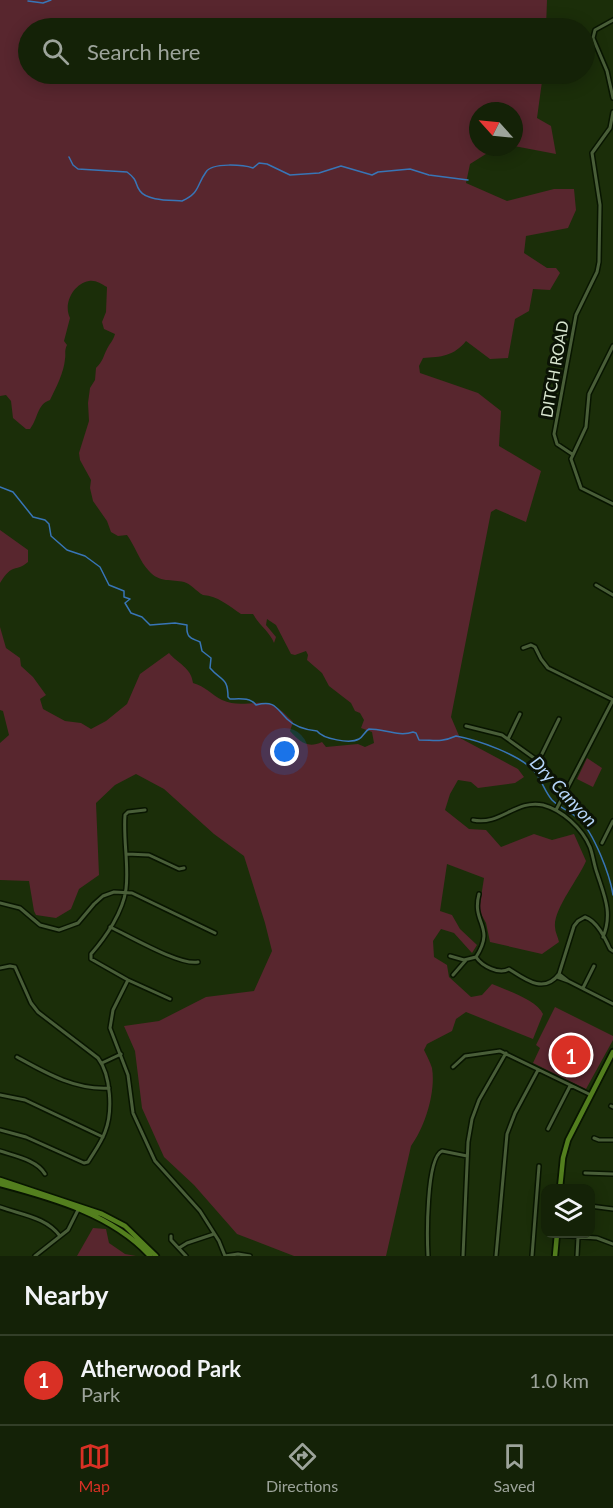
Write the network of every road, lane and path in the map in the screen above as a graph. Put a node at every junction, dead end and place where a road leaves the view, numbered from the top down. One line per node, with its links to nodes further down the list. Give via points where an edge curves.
1 (613, 20): 2 (street)
2 (595, 30)
3 (595, 42): 4 (street)
4 (613, 98)
5 (613, 112): 7 (street, DITCH ROAD, via 610,128 592,153 600,205 598,268 576,315 554,434 557,444)
6 (613, 346): 7 (street, via 589,394 586,427)
7 (572, 454): 8 (street, via 580,487)
8 (613, 504)
9 (596, 585): 10 (street)
10 (613, 595)
11 (523, 648): 12 (street, via 535,647 548,668)
12 (613, 700): 18 (street)
13 (520, 714): 16 (street)
14 (559, 719): 17 (street)
15 (466, 726): 16 (street)
16 (508, 739): 17 (street)
17 (538, 762): 18 (street)
18 (565, 794): 19 (street); 21 (street)
19 (569, 797)
20 (145, 810): 25 (street, via 126,813 124,817)
21 (556, 810): 22 (street, via 532,804 492,820); 32 (street, via 584,835 608,896 611,922)
22 (473, 820)
23 (613, 820): 24 (street)
24 (602, 843)
25 (126, 854): 26 (street, via 149,855); 27 (street)
26 (184, 868)
27 (126, 892): 29 (street, via 103,896 78,923 59,930 40,925 20,908); 30 (street); 31 (street)
28 (478, 894): 35 (street, via 476,910 485,936)
29 (0, 903)
30 (110, 927): 37 (street, via 178,960); 42 (street, via 91,959)
31 (215, 933)
32 (603, 937): 33 (street); 41 (street, via 590,918 582,918 574,926)
33 (613, 951)
34 (450, 956): 36 (street)
35 (476, 957): 36 (street); 41 (street, via 487,967 500,972 509,969 538,985)
36 (466, 960): 40 (street)
37 (198, 962)
38 (594, 966): 43 (street)
39 (0, 968): 50 (street, via 15,967 38,1012)
40 (453, 975)
41 (558, 975): 43 (street)
42 (128, 980): 44 (street); 48 (street, via 110,1022)
43 (583, 988): 45 (street)
44 (170, 999)
45 (613, 1004)
46 (613, 1052): 51 (main road)
47 (506, 1053): 52 (street, via 469,1054); 53 (street); 64 (street, via 474,1113)
48 (121, 1054): 50 (street); 75 (street, via 133,1113 155,1161 192,1200)
49 (17, 1057): 55 (street, via 77,1086)
50 (102, 1063): 55 (street)
51 (610, 1064): 57 (main road)
52 (453, 1067)
53 (538, 1070): 54 (street); 91 (street, via 507,1134)
54 (570, 1085): 57 (street); 59 (street)
55 (109, 1088): 60 (street)
56 (0, 1095): 60 (street, via 25,1100)
57 (591, 1095): 70 (main road, via 565,1148)
58 (0, 1130): 60 (street, via 27,1137 82,1163 88,1162)
59 (548, 1130)
60 (104, 1137)
61 (594, 1138): 62 (street)
62 (613, 1140)
63 (0, 1151): 67 (street, via 35,1164)
64 (467, 1156): 89 (street, via 442,1151 437,1155 431,1172); 90 (street)
65 (539, 1166): 92 (street)
66 (585, 1173): 68 (street)
67 (45, 1174)
68 (613, 1174)
69 (0, 1182): 73 (main road)
70 (560, 1184)
71 (0, 1207): 76 (street, via 43,1220)
72 (595, 1207): 74 (street)
73 (78, 1208): 76 (street, via 71,1225); 84 (main road, via 121,1229); 85 (main road, via 102,1214 124,1226)
74 (613, 1209)
75 (214, 1234): 82 (street); 87 (street)
76 (60, 1236): 83 (street)
77 (171, 1236): 82 (street)
78 (557, 1238): 93 (main road)
79 (578, 1238): 94 (street)
80 (595, 1238): 81 (street)
81 (613, 1244)
82 (179, 1248): 86 (street)
83 (35, 1256)
84 (150, 1256)
85 (156, 1256)
86 (186, 1256)
87 (225, 1256): 88 (street)
88 (249, 1256)
89 (428, 1256)
90 (463, 1256)
91 (496, 1256)
92 (532, 1256)
93 (555, 1256)
94 (577, 1256)

